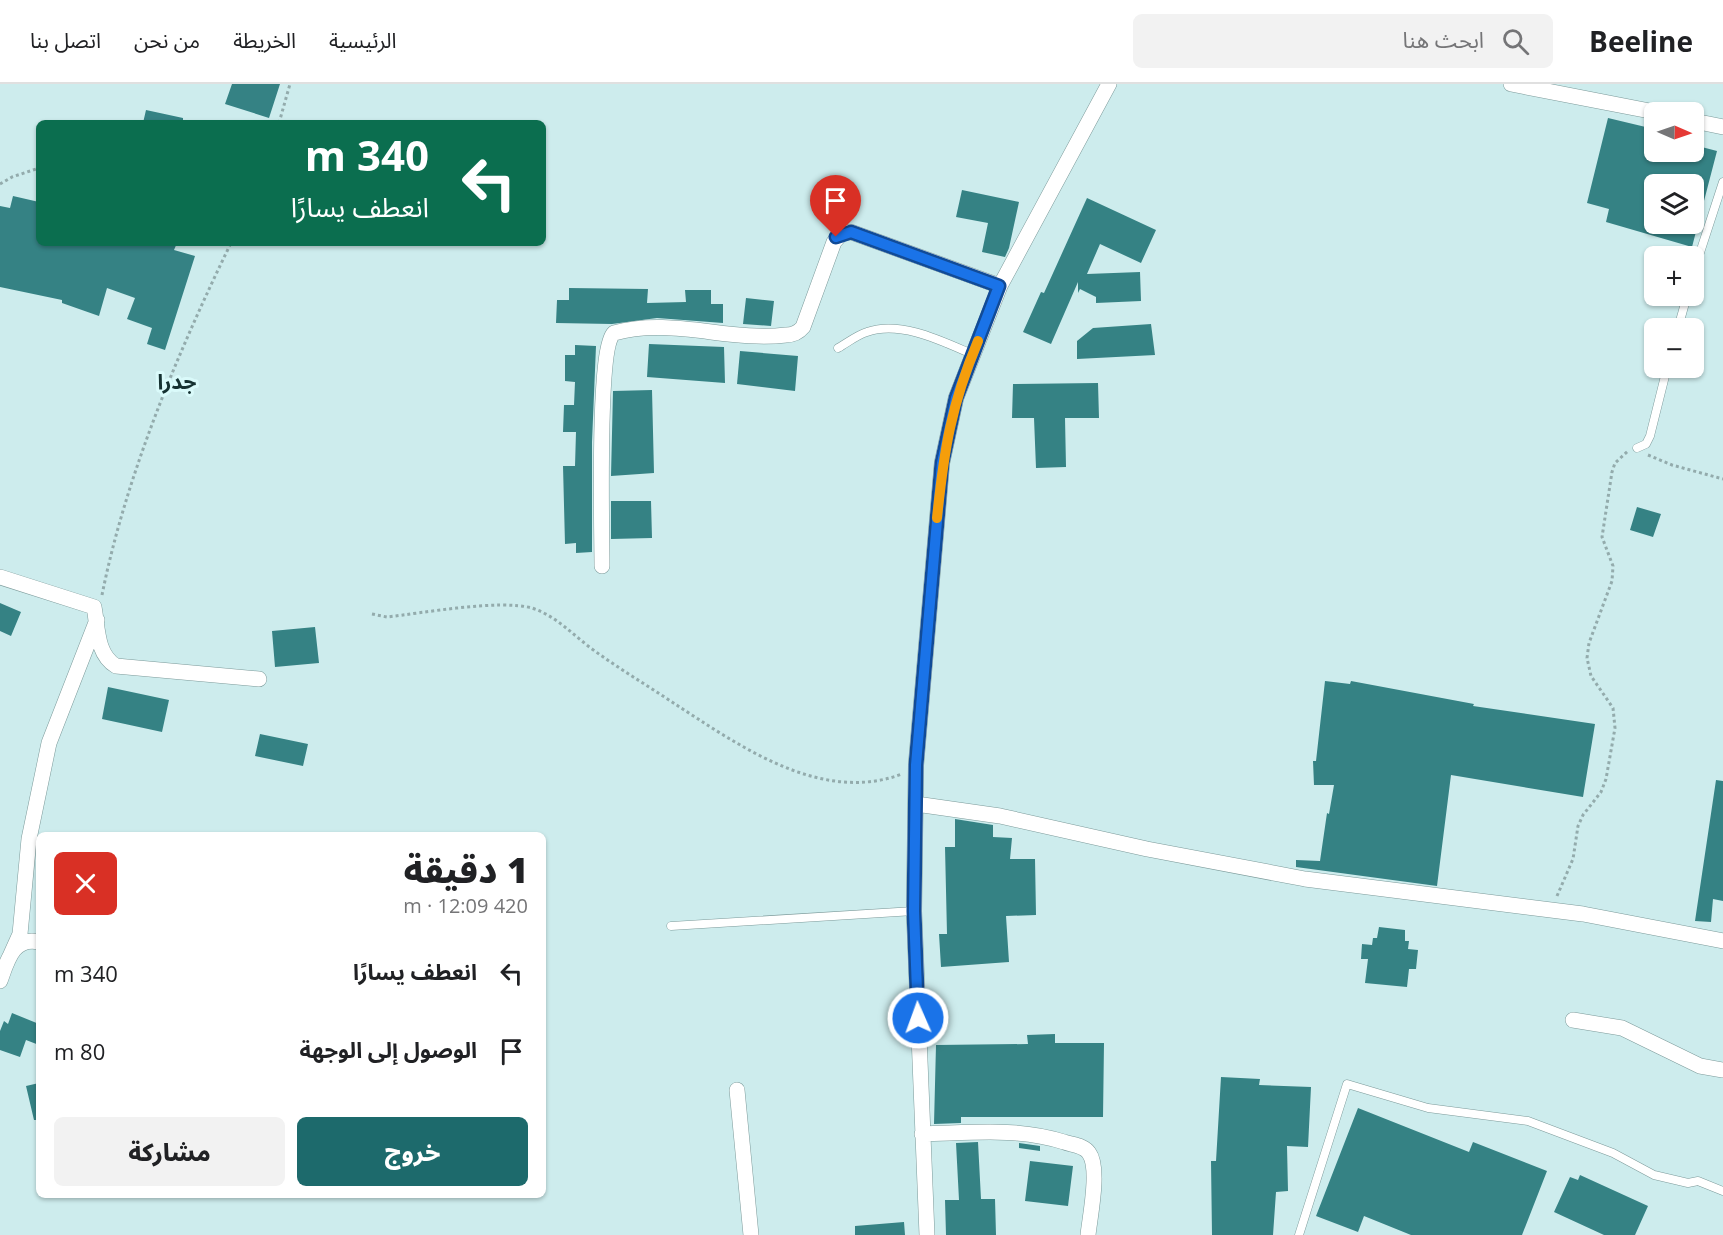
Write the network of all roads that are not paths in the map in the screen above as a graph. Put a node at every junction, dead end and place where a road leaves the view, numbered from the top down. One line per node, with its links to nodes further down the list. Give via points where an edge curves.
1 (1109, 84): 8 (street)
2 (1511, 84): 3 (street)
3 (1644, 110)
4 (1704, 123): 5 (street)
5 (1723, 127)
6 (1723, 182): 7 (lane)
7 (1702, 246)
8 (999, 286): 10 (street); 13 (street, via 851,232 842,233 834,242 802,327 794,334 666,328 614,333 607,344 603,399)
9 (838, 348): 10 (lane, via 867,332 894,328 940,340)
10 (972, 354): 17 (street, via 956,398 942,463)
11 (1664, 378): 12 (lane, via 1650,436 1646,444)
12 (1637, 448)
13 (602, 566)
14 (0, 577): 15 (street, via 94,607)
15 (97, 620): 16 (street, via 102,653 106,661 116,666); 22 (street, via 49,743 29,840 20,934)
16 (259, 679)
17 (915, 804): 18 (street); 20 (street, via 1000,816 1305,879 1583,914)
18 (914, 911): 19 (lane); 27 (street)
19 (671, 926)
20 (1723, 941)
21 (36, 942): 22 (street, via 20,943)
22 (10, 954): 23 (street)
23 (0, 981)
24 (1573, 1020): 25 (street, via 1622,1028 1700,1065)
25 (1723, 1070)
26 (737, 1090): 29 (street)
27 (922, 1134): 30 (street); 31 (street, via 1008,1131 1082,1147 1089,1153 1095,1172)
28 (1723, 1191): 32 (lane, via 1698,1181 1688,1183 1654,1175 1613,1153 1528,1121 1428,1108 1347,1084)
29 (751, 1235)
30 (927, 1235)
31 (1088, 1235)
32 (1299, 1235)

